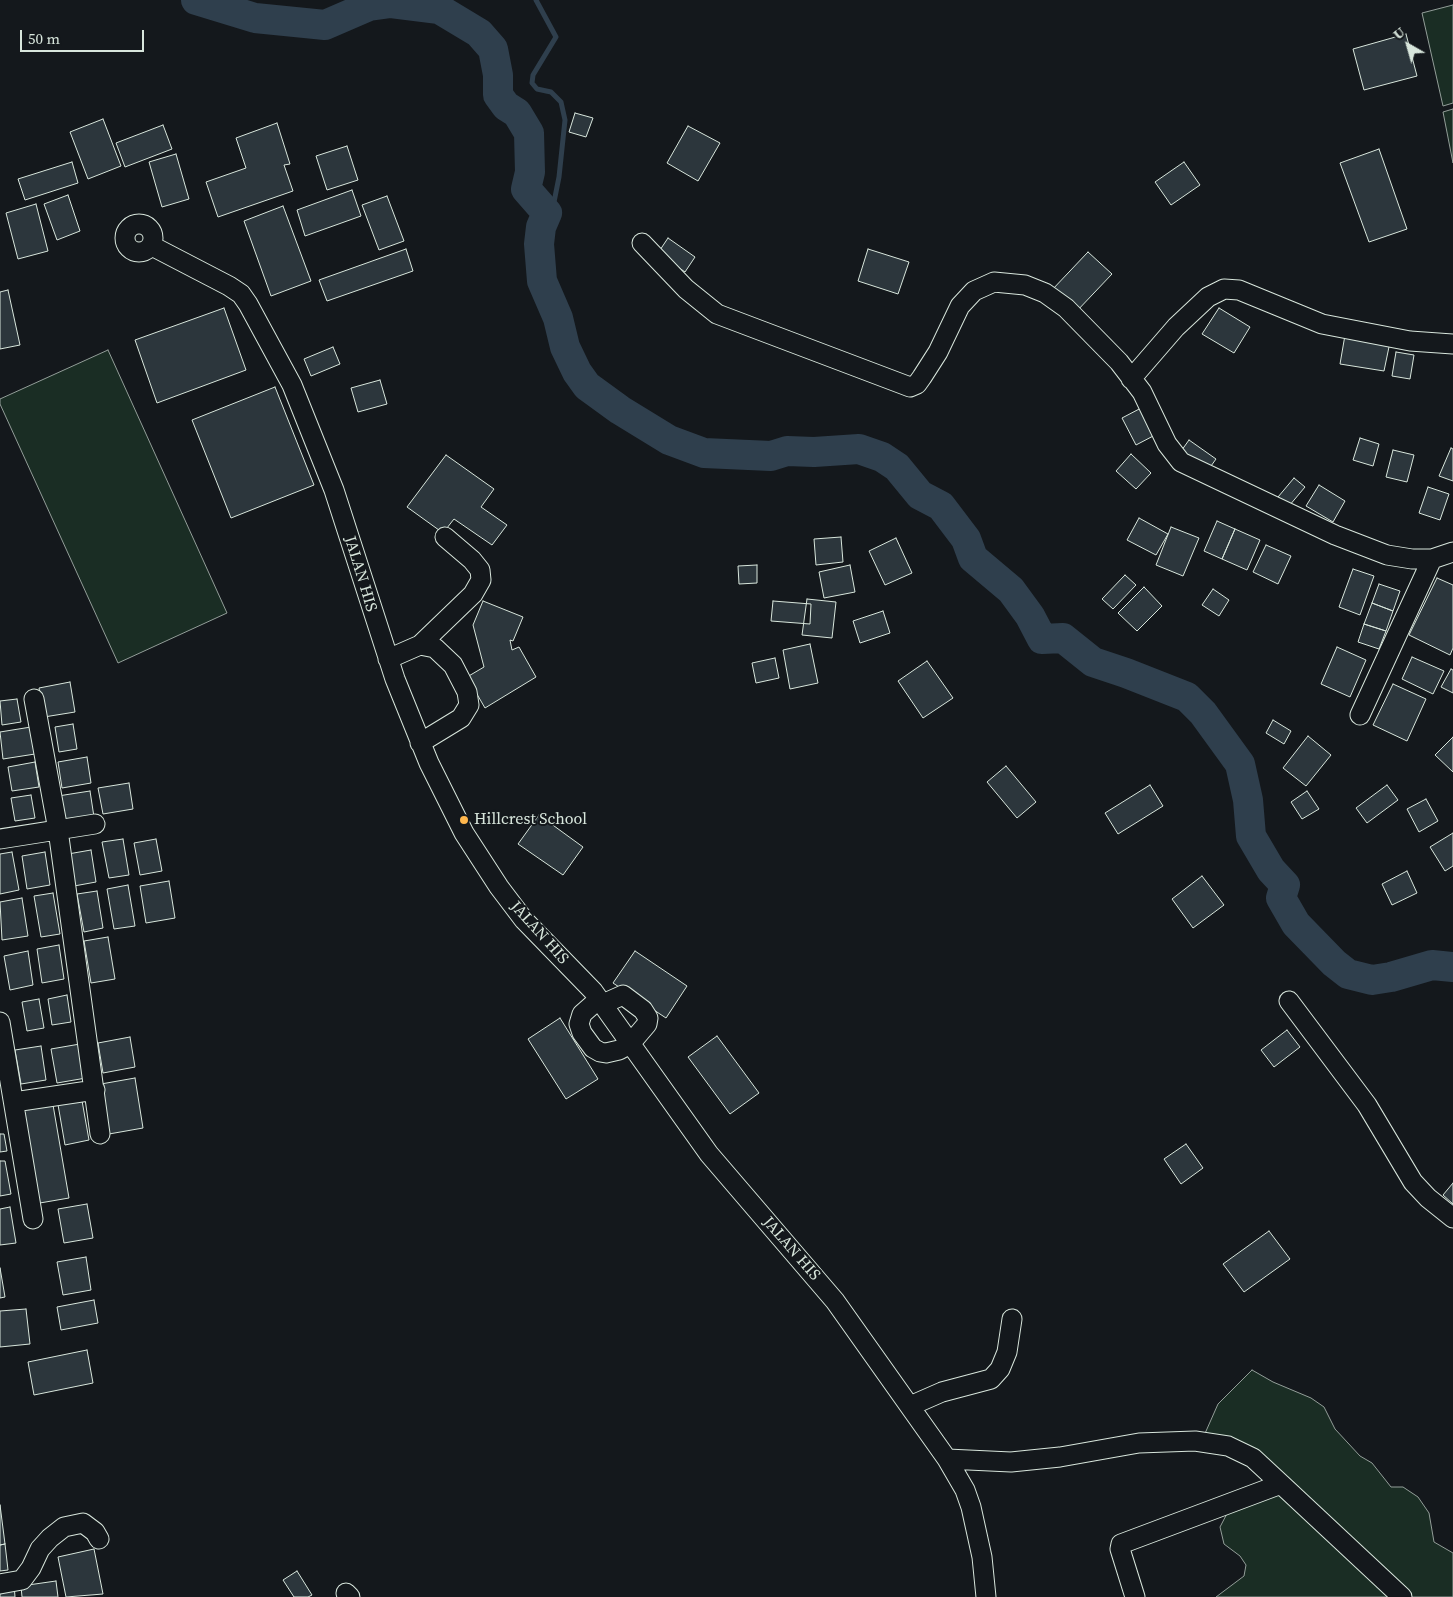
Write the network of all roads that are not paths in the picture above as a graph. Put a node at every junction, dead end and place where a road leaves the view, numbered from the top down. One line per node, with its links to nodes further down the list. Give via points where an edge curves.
1 (642, 243): 4 (street, via 686,289 718,314 899,384 910,387 917,384 938,352 960,306 974,291 994,282 1025,286 1045,293 1119,362)
2 (152, 246): 9 (street, JALAN HIS, via 229,286 248,304 292,385 334,490)
3 (1453, 344): 4 (street, via 1410,342 1322,324 1240,290 1224,289 1208,297 1182,322)
4 (1131, 379): 7 (street, via 1142,392 1171,450 1186,465 1362,547 1386,555)
5 (445, 537): 8 (street, via 472,560 480,570 481,580 473,594)
6 (1453, 552): 7 (street)
7 (1432, 559): 11 (street)
8 (420, 645): 9 (street); 12 (street, via 435,648 453,665 461,678 469,705 461,718)
9 (388, 659): 12 (street, JALAN HIS)
10 (34, 699): 14 (street)
11 (1360, 715)
12 (420, 743): 16 (street, JALAN HIS, via 464,833 499,887 524,920)
13 (95, 824): 14 (street)
14 (58, 830): 15 (street); 20 (street)
15 (0, 839)
16 (601, 1001): 19 (street, JALAN HIS); 19 (street, via 624,995 643,1010 648,1018 647,1024); 19 (street, via 582,1014 579,1024 587,1040 600,1052 606,1053)
17 (1289, 1001): 23 (street, via 1367,1105 1413,1182)
18 (0, 1022): 21 (street)
19 (630, 1044): 26 (street, JALAN HIS, via 709,1154 835,1301)
20 (94, 1090): 21 (street); 22 (street)
21 (9, 1094): 24 (street)
22 (100, 1134)
23 (1453, 1218)
24 (33, 1219)
25 (1012, 1319): 26 (street, via 1007,1352 1000,1369 990,1379 942,1392)
26 (910, 1406): 27 (street, JALAN HIS)
27 (948, 1459): 28 (street, via 1011,1462 1166,1440 1204,1442 1228,1446 1253,1458); 31 (street, JALAN HIS, via 971,1507 982,1557)
28 (1281, 1484): 32 (street, via 1122,1544 1120,1549); 33 (street)
29 (99, 1539): 30 (street, via 83,1523 64,1527 40,1549 22,1580)
30 (0, 1584)
31 (986, 1597)
32 (1135, 1597)
33 (1402, 1597)

